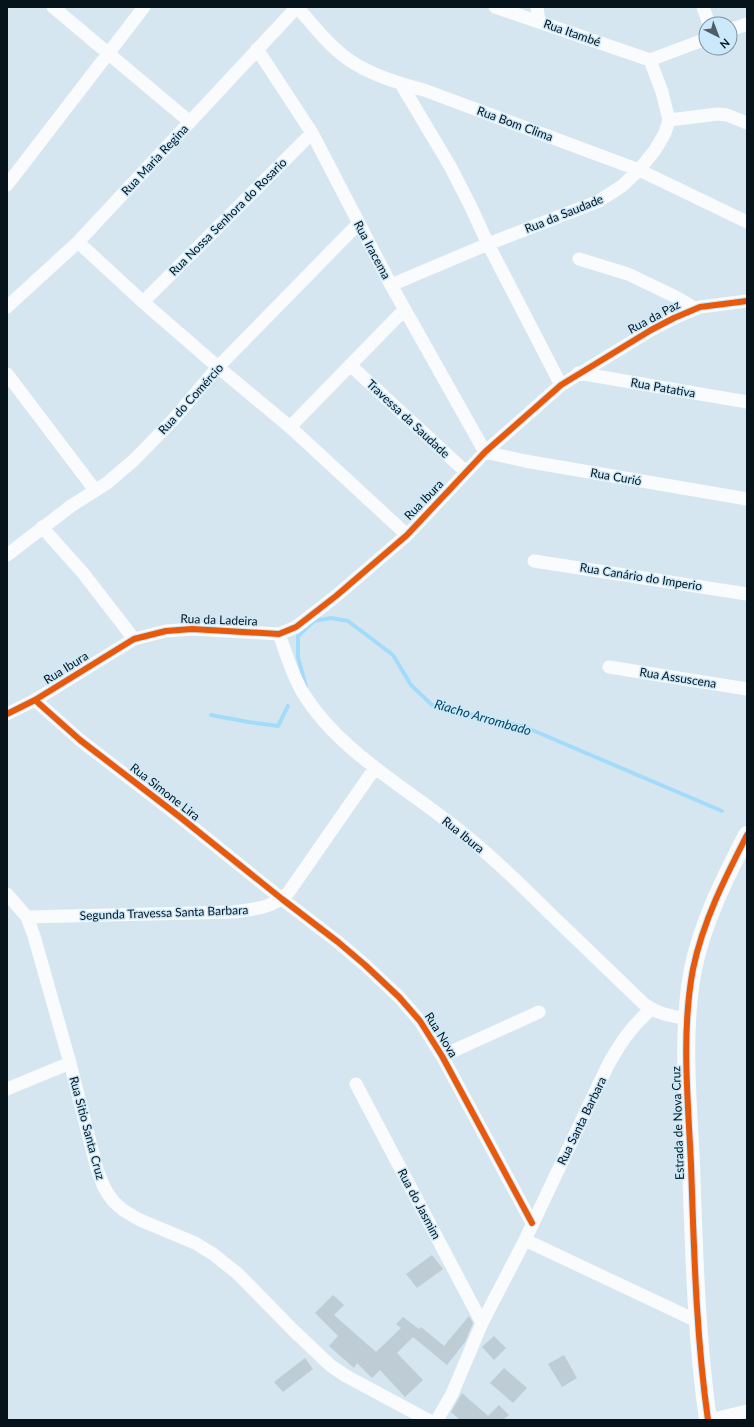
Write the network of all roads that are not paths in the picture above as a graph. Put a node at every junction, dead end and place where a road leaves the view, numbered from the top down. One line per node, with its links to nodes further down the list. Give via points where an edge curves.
1 (53, 7): 9 (street)
2 (144, 7): 9 (street)
3 (297, 7): 8 (street, Rua Maria Regina); 11 (street, Rua Bom Clima, via 337,50 350,60 368,71)
4 (495, 7): 6 (street, Rua Itambé)
5 (537, 7): 6 (street)
6 (539, 21): 10 (street, Rua Itambé)
7 (698, 42): 10 (street)
8 (257, 49): 13 (street, Rua Maria Regina); 15 (street, Rua Iracema)
9 (108, 52): 13 (street); 17 (street)
10 (650, 60): 12 (street)
11 (401, 84): 16 (street, Rua Bom Clima, via 424,90); 21 (street, via 450,166)
12 (669, 120): 14 (street, via 718,114); 16 (street, Rua da Saudade, via 660,142)
13 (190, 122): 20 (street, Rua Maria Regina)
14 (747, 123)
15 (312, 133): 19 (street, Rua Iracema); 25 (street, Rua Nossa Senhora do Rosario)
16 (639, 170): 18 (street, Rua Bom Clima); 21 (street, Rua da Saudade, via 599,202)
17 (7, 185)
18 (747, 222)
19 (358, 224): 23 (street, Rua Iracema); 30 (street, Rua do Comércio)
20 (78, 242): 25 (street); 26 (street, Rua Maria Regina)
21 (488, 244): 23 (street, Rua da Saudade); 33 (street)
22 (578, 259): 27 (street, via 628,274)
23 (391, 285): 28 (street, Rua Iracema)
24 (747, 301): 27 (street, Rua da Paz, via 713,304)
25 (143, 302): 30 (street)
26 (7, 307)
27 (696, 309): 32 (street, Rua da Paz, via 651,330)
28 (404, 310): 29 (street); 36 (street, Rua Iracema)
29 (350, 365): 35 (street); 37 (street, Travessa da Saudade)
30 (218, 368): 35 (street); 38 (street, Rua do Comércio, via 134,460 107,483)
31 (7, 374): 38 (street)
32 (578, 374): 33 (street, Rua Ibura); 34 (street, Rua Patativa)
33 (561, 385): 36 (street, Rua Ibura)
34 (747, 402)
35 (290, 427): 41 (street)
36 (485, 452): 37 (street, Rua Ibura); 39 (street, Rua Curió, via 525,462)
37 (466, 472): 41 (street, Rua Ibura)
38 (94, 490): 40 (street, Rua do Comércio)
39 (747, 499)
40 (42, 528): 42 (street, Rua do Comércio); 46 (street, via 91,583)
41 (406, 535): 45 (street, Rua Ibura, via 336,596 291,630)
42 (7, 555)
43 (534, 561): 44 (street, Rua Canário do Imperio)
44 (747, 594)
45 (280, 634): 46 (street, Rua da Ladeira, via 192,629 166,631); 51 (street, Rua Ibura, via 296,680 308,700 328,726)
46 (134, 639): 49 (street, Rua Ibura)
47 (609, 667): 48 (street, Rua Assuscena)
48 (747, 689)
49 (35, 700): 50 (street, Rua Ibura); 54 (street, Rua Simone Lira, via 80,740)
50 (7, 714)
51 (376, 768): 54 (street); 56 (street, Rua Ibura, via 470,839)
52 (747, 835): 58 (main road, Estrada de Nova Cruz, via 710,913 694,968)
53 (7, 894): 55 (street, Rua Sitio Santa Cruz)
54 (282, 899): 55 (street, Segunda Travessa Santa Barbara, via 259,908 234,912); 59 (street, Rua Nova, via 338,942 399,997 420,1021)
55 (27, 917): 60 (street, Rua Sitio Santa Cruz)
56 (651, 1009): 58 (street, Rua Ibura, via 661,1014); 63 (street, Rua Santa Barbara, via 631,1028 619,1045)
57 (538, 1012): 59 (street)
58 (686, 1019): 65 (main road, Estrada de Nova Cruz)
59 (442, 1056): 63 (street, Rua Nova)
60 (70, 1063): 62 (street); 68 (street, Rua Sitio Santa Cruz, via 97,1169 114,1202 140,1220 195,1243 213,1254 237,1273 331,1366)
61 (356, 1084): 66 (street, Rua do Jasmim)
62 (7, 1089)
63 (532, 1223): 64 (street, Rua Santa Barbara)
64 (524, 1240): 65 (street); 66 (street, Rua Santa Barbara)
65 (697, 1321): 70 (main road, Estrada de Nova Cruz)
66 (482, 1324): 69 (street, Rua Santa Barbara, via 452,1394)
67 (747, 1410): 70 (street)
68 (428, 1420)
69 (437, 1420)
70 (708, 1420)

